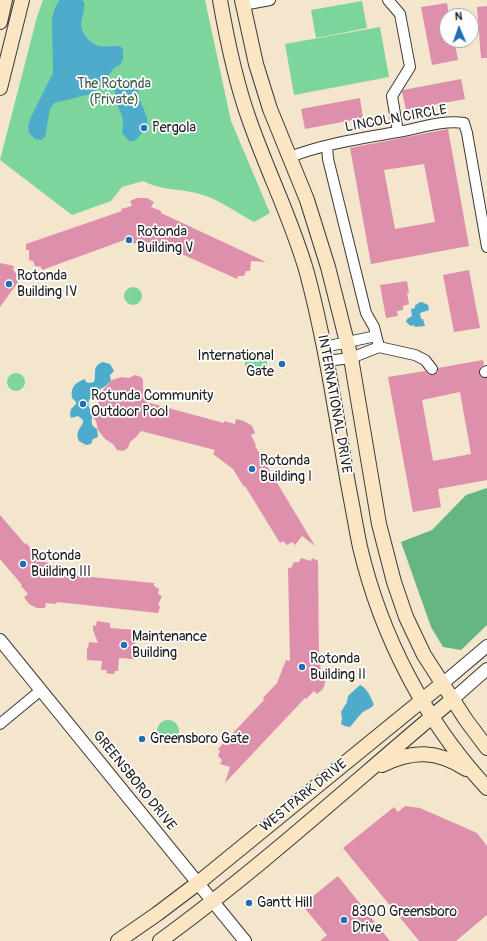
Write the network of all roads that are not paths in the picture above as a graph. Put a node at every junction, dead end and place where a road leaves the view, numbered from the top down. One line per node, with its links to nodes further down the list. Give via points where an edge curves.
1 (5, 0): 7 (main road)
2 (22, 0): 8 (main road)
3 (220, 0): 15 (main road, INTERNATIONAL DRIVE, via 237,82 306,271)
4 (270, 0): 6 (street)
5 (388, 0): 9 (street, via 400,14 410,67 392,96)
6 (243, 2): 11 (main road, INTERNATIONAL DRIVE, via 262,84 276,127)
7 (0, 22)
8 (0, 88)
9 (398, 132): 10 (street, LINCOLN CIRCLE); 12 (street, LINCOLN CIRCLE, via 453,122 464,123)
10 (327, 146): 11 (street, LINCOLN CIRCLE); 13 (street, via 366,313)
11 (290, 157): 14 (main road, INTERNATIONAL DRIVE, via 320,236)
12 (487, 247)
13 (376, 336): 14 (street); 16 (street)
14 (347, 341): 15 (street); 17 (main road, INTERNATIONAL DRIVE)
15 (324, 347): 18 (main road, INTERNATIONAL DRIVE)
16 (379, 347): 17 (street); 19 (street, via 415,355 425,360)
17 (351, 358): 18 (street); 23 (main road, INTERNATIONAL DRIVE, via 388,562 414,635)
18 (326, 361): 26 (main road, INTERNATIONAL DRIVE, via 365,566 391,640)
19 (432, 369)
20 (0, 640): 24 (street, GREENSBORO DRIVE)
21 (487, 646): 23 (street, WESTPARK DRIVE)
22 (487, 669): 25 (street, WESTPARK DRIVE)
23 (442, 684): 25 (main road, INTERNATIONAL DRIVE); 26 (main road, WESTPARK DRIVE)
24 (41, 690): 28 (street); 33 (street, GREENSBORO DRIVE)
25 (453, 699): 27 (main road, WESTPARK DRIVE); 29 (main road, INTERNATIONAL DRIVE)
26 (421, 700): 27 (main road, INTERNATIONAL DRIVE); 33 (main road, WESTPARK DRIVE)
27 (432, 717): 30 (main road, WESTPARK DRIVE); 31 (main road, INTERNATIONAL DRIVE)
28 (0, 724)
29 (487, 748)
30 (366, 773): 31 (main road, via 402,756 424,754 447,759); 34 (main road, WESTPARK DRIVE)
31 (473, 773): 32 (main road, INTERNATIONAL DRIVE)
32 (487, 788)
33 (198, 883): 34 (street, GREENSBORO DRIVE); 35 (main road, WESTPARK DRIVE)
34 (212, 901): 36 (main road, WESTPARK DRIVE); 37 (street, GREENSBORO DRIVE)
35 (118, 941)
36 (160, 941)
37 (245, 941)

